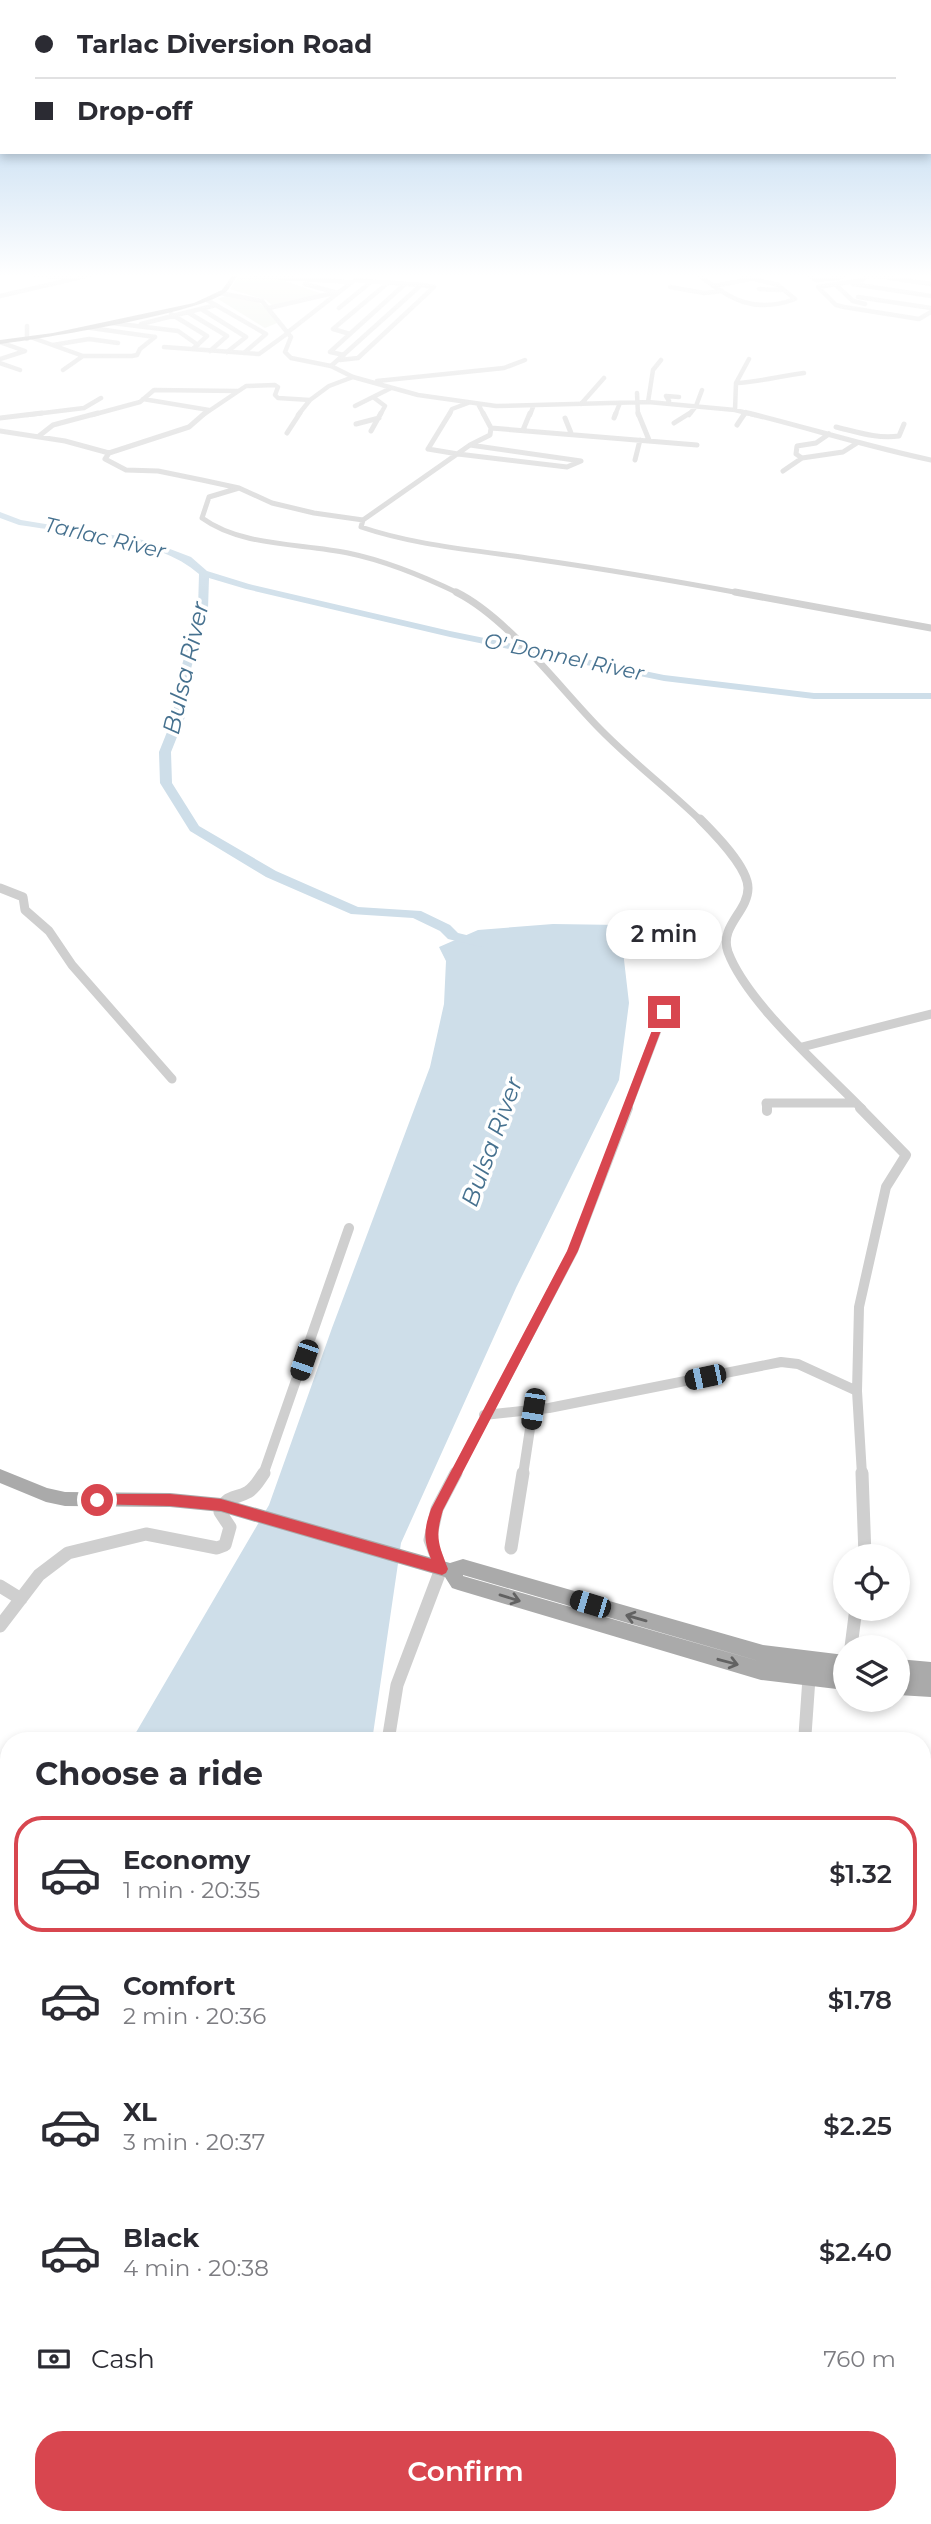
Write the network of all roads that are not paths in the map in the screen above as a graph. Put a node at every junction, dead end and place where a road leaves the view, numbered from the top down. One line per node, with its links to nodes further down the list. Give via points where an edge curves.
1 (702, 390): 26 (street)
2 (153, 391): 17 (street)
3 (231, 391): 4 (street)
4 (239, 391): 29 (street)
5 (277, 391): 19 (street, via 278,398)
6 (323, 391): 19 (street)
7 (385, 391): 14 (street)
8 (401, 391): 12 (street)
9 (593, 391): 25 (street)
10 (650, 391): 20 (street)
11 (735, 391): 30 (street)
12 (405, 392): 18 (street); 21 (street)
13 (637, 393): 23 (street)
14 (373, 397): 27 (street); 33 (street, via 385,404)
15 (679, 397): 24 (street, via 666,397)
16 (102, 398): 32 (street, via 84,408)
17 (143, 399): 29 (street); 48 (street, via 53,425)
18 (406, 399)
19 (310, 400): 45 (street)
20 (648, 402): 23 (street); 24 (street)
21 (475, 403): 28 (street); 40 (street); 57 (street, via 452,409 428,449)
22 (621, 403): 23 (street); 25 (street); 35 (street)
23 (636, 403): 50 (street)
24 (669, 403): 26 (street)
25 (581, 404): 28 (street)
26 (697, 405): 30 (street); 51 (street, via 674,428)
27 (355, 406)
28 (533, 407): 43 (street)
29 (209, 410): 55 (street, via 189,427)
30 (734, 410): 31 (street)
31 (746, 412): 38 (street); 47 (street)
32 (0, 418)
33 (379, 418): 36 (street); 44 (street)
34 (565, 418): 46 (street)
35 (614, 418)
36 (356, 424)
37 (904, 424): 41 (street, via 896,437)
38 (737, 425)
39 (836, 427): 41 (street)
40 (491, 428): 43 (street); 53 (street, via 489,435)
41 (846, 429): 47 (street)
42 (0, 430): 48 (street)
43 (523, 430): 46 (street)
44 (371, 431)
45 (287, 433)
46 (570, 433): 49 (street)
47 (831, 434): 52 (street); 58 (street, via 796,447)
48 (39, 436): 55 (street)
49 (640, 440): 50 (street); 60 (street)
50 (649, 440): 51 (street)
51 (675, 443): 54 (street)
52 (857, 443): 56 (street); 61 (street)
53 (470, 445): 57 (street); 57 (street, via 581,461 567,467)
54 (697, 445)
55 (109, 453): 63 (street, via 105,459 126,470 158,471)
56 (839, 453): 58 (street); 59 (street)
57 (458, 454): 64 (street)
58 (802, 458): 62 (street)
59 (845, 459)
60 (635, 460)
61 (931, 460)
62 (783, 471)
63 (239, 488): 64 (street, via 272,503); 69 (street, via 209,497 202,518 206,523 354,554 470,600 710,831 748,885 726,937 728,951 757,1000)
64 (363, 520): 65 (street, via 360,525 368,530 474,552 657,578)
65 (931, 628)
66 (0, 888): 70 (street, via 23,898 25,910 49,931 72,965)
67 (664, 1012): 76 (street, via 573,1251)
68 (931, 1014): 69 (street)
69 (802, 1047): 71 (street)
70 (172, 1079)
71 (856, 1103): 72 (street, via 766,1103); 74 (street, via 906,1155 886,1186 860,1299)
72 (767, 1111)
73 (349, 1228): 78 (street, via 264,1472 250,1491 227,1498)
74 (856, 1391): 75 (street, via 798,1364 781,1362); 79 (street)
75 (533, 1409): 76 (street); 80 (street)
76 (485, 1415): 81 (street, via 433,1520 430,1540)
77 (0, 1476): 78 (main road, via 65,1499 170,1500)
78 (229, 1507): 81 (main road); 83 (street, via 220,1512 231,1527 221,1548 146,1534 68,1553 39,1575)
79 (865, 1544)
80 (511, 1548)
81 (441, 1568): 87 (main road, via 458,1582 716,1659 761,1671); 92 (street, via 397,1685)
82 (0, 1586): 83 (street)
83 (21, 1599): 84 (street)
84 (0, 1626)
85 (833, 1666): 87 (main road)
86 (910, 1669): 88 (main road)
87 (808, 1670): 89 (main road); 93 (street)
88 (931, 1671)
89 (833, 1677)
90 (910, 1687): 91 (main road)
91 (931, 1688)
92 (389, 1732)
93 (805, 1732)

